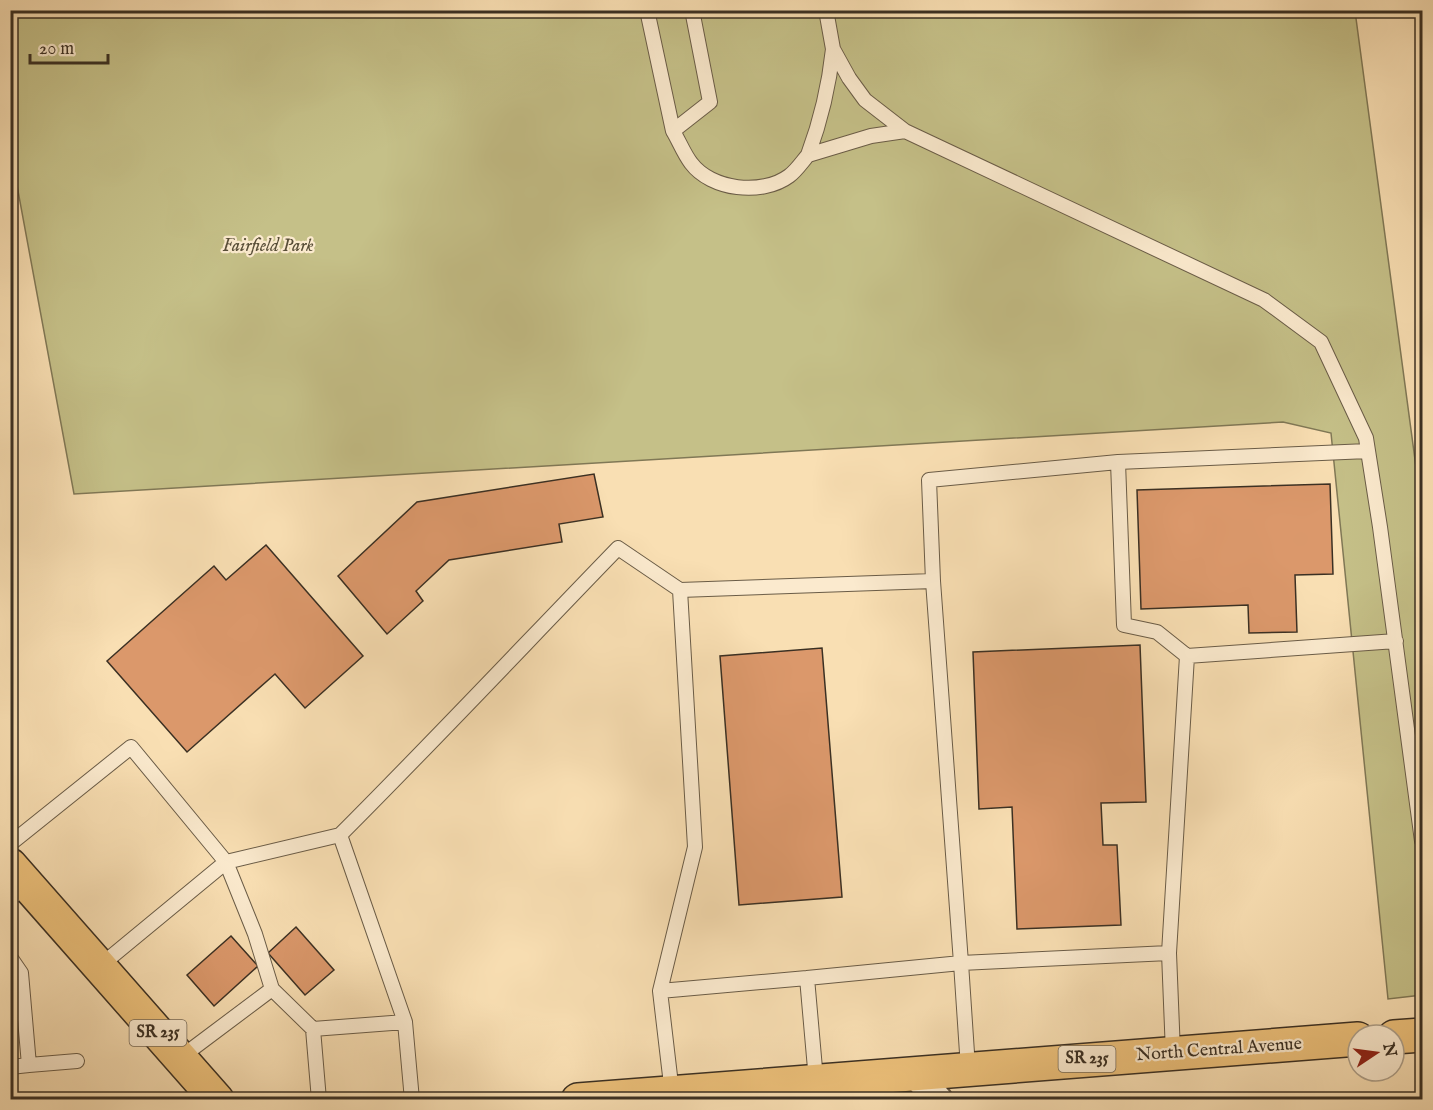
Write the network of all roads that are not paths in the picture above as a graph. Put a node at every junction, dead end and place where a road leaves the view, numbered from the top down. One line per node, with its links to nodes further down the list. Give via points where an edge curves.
1 (648, 10): 6 (lane)
2 (692, 10): 6 (lane, via 710,102)
3 (826, 10): 4 (lane)
4 (833, 48): 5 (lane, via 865,100); 7 (lane, via 829,84)
5 (905, 130): 7 (lane); 8 (lane, via 1264,300 1321,342 1366,438)
6 (673, 131): 7 (lane, via 692,165 711,180 734,188 762,187 788,177)
7 (808, 155)
8 (1368, 451): 9 (lane); 12 (lane)
9 (1118, 462): 10 (lane, via 929,480); 13 (lane, via 1124,625 1157,632)
10 (933, 581): 11 (lane); 21 (lane)
11 (680, 590): 14 (lane, via 618,548); 25 (lane, via 695,847)
12 (1396, 641): 13 (lane); 15 (lane)
13 (1187, 656): 19 (lane)
14 (340, 835): 17 (lane); 26 (lane)
15 (1422, 840)
16 (10, 844): 17 (lane, via 131,747)
17 (226, 862): 22 (lane); 24 (lane)
18 (16, 882): 22 (main road, SR 235)
19 (1169, 953): 21 (lane); 31 (lane)
20 (10, 957): 34 (lane, via 21,973)
21 (961, 963): 23 (lane); 36 (lane)
22 (100, 966): 32 (main road, SR 235)
23 (807, 978): 25 (lane); 38 (lane)
24 (272, 989): 27 (lane); 32 (lane)
25 (660, 991): 40 (lane)
26 (405, 1022): 27 (lane); 43 (lane)
27 (313, 1029): 42 (lane)
28 (1422, 1035): 29 (main road)
29 (1406, 1036)
30 (1346, 1040): 31 (main road, North Central Avenue / SR 235)
31 (1173, 1053): 36 (main road, North Central Avenue / SR 235)
32 (180, 1058): 41 (main road, SR 235)
33 (77, 1061): 34 (lane)
34 (29, 1065): 35 (lane)
35 (10, 1067)
36 (968, 1068): 37 (main road, North Central Avenue / SR 235)
37 (914, 1072): 38 (main road, North Central Avenue / SR 235); 45 (street)
38 (816, 1080): 39 (main road, North Central Avenue / SR 235)
39 (756, 1092): 40 (main road, North Central Avenue / SR 235)
40 (672, 1096): 44 (main road, North Central Avenue / SR 235)
41 (217, 1100)
42 (319, 1100)
43 (412, 1100)
44 (578, 1100)
45 (938, 1100)

